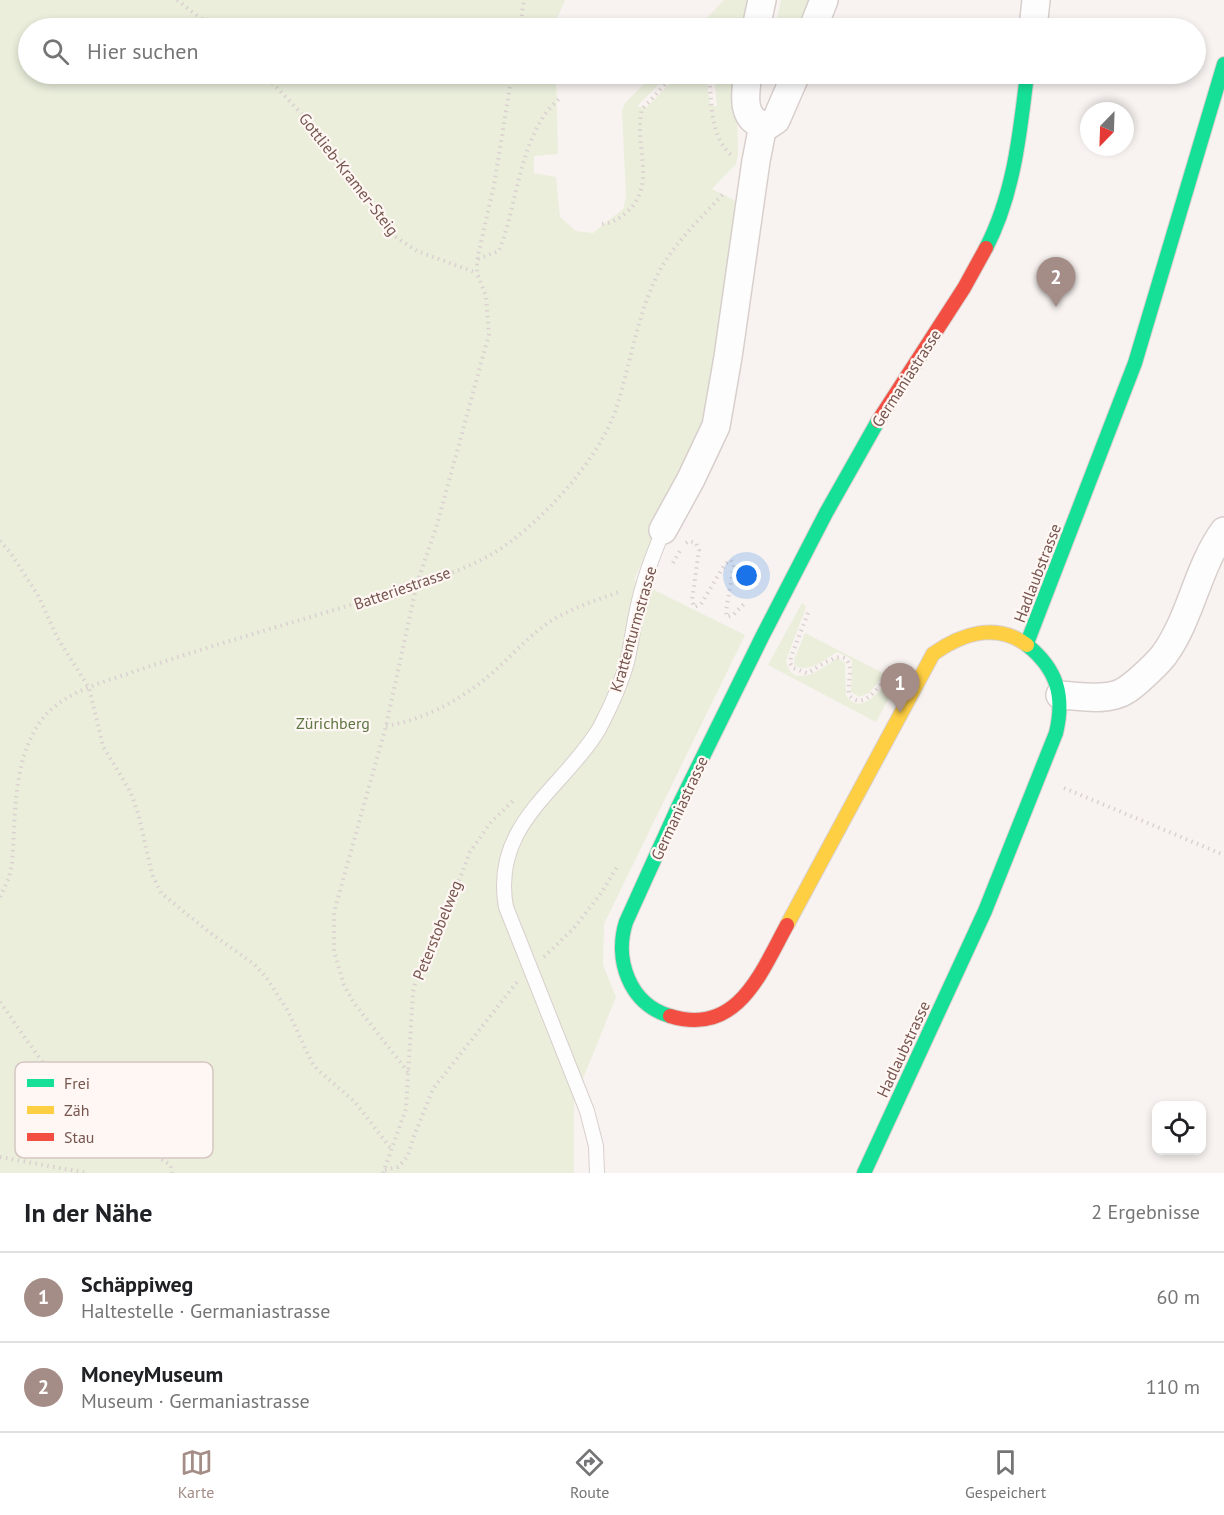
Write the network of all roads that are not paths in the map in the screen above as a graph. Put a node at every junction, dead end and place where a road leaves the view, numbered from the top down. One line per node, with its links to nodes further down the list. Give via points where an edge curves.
1 (762, 0): 3 (street)
2 (824, 0): 4 (street)
3 (758, 18)
4 (817, 18)
5 (1224, 64): 12 (street, Hadlaubstrasse, via 1135,363)
6 (747, 84): 9 (street, via 746,109 753,121)
7 (792, 84): 9 (street, via 776,120)
8 (1026, 84): 12 (street, Germaniastrasse, via 1016,159 991,239 872,430 787,588 680,803 628,918 621,939 622,964 630,985 644,1002 667,1016 693,1021 723,1014 742,1001 754,986 933,654 954,639 980,632 1002,633)
9 (764, 125): 10 (street, Krattenturmstrasse, via 716,426)
10 (663, 530): 14 (lane, Krattenturmstrasse, via 643,586 626,663 603,721 529,815 506,861 506,907 587,1111 596,1146)
11 (1224, 531): 13 (street, via 1213,546 1177,632 1164,655 1145,675 1115,695)
12 (1027, 644): 13 (street, Hadlaubstrasse, via 1042,656 1056,679)
13 (1060, 696): 15 (street, Hadlaubstrasse, via 1056,733 985,911)
14 (597, 1173)
15 (864, 1173)

